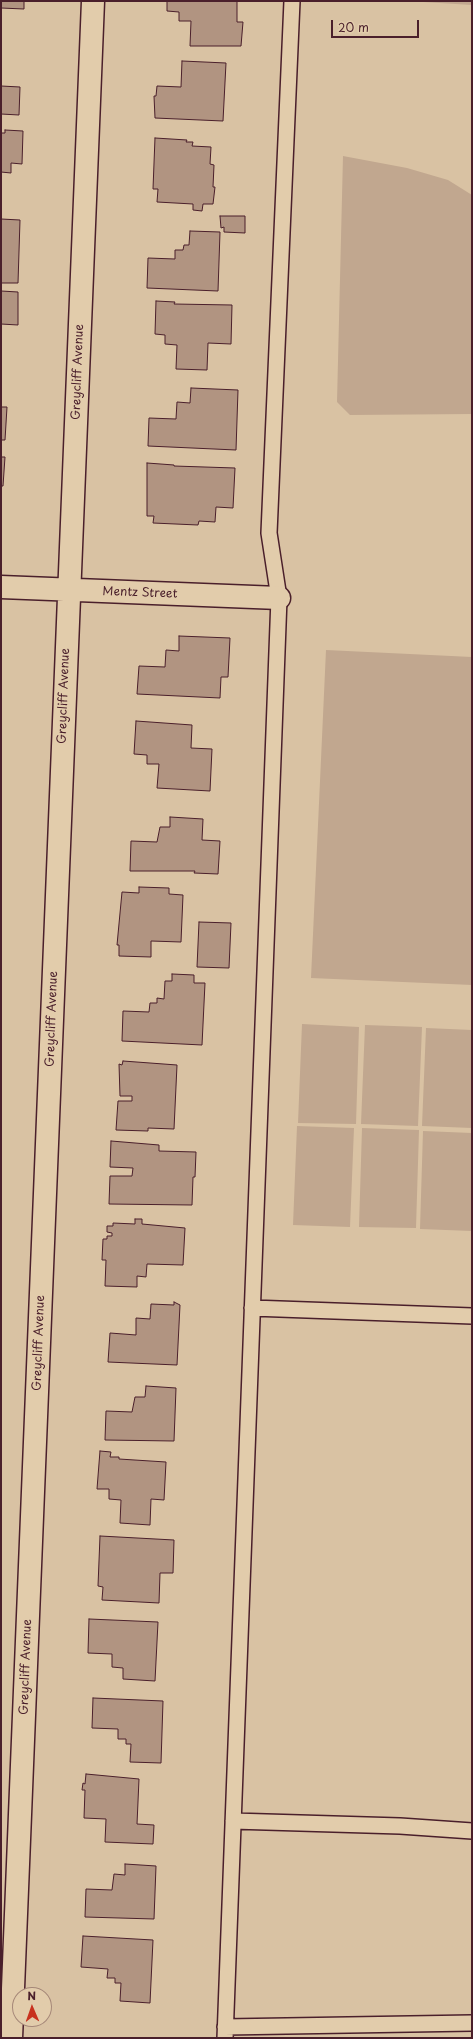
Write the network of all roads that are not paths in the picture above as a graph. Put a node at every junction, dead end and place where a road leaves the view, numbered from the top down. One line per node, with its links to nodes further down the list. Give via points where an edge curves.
1 (93, 1): 4 (street, Greycliff Avenue)
2 (292, 1): 5 (lane, via 269,533)
3 (1, 587): 4 (street, Mentz Street)
4 (69, 590): 5 (street, Mentz Street); 12 (street, Greycliff Avenue)
5 (279, 598): 6 (lane)
6 (252, 1308): 7 (lane); 8 (lane)
7 (472, 1316)
8 (233, 1821): 9 (lane); 11 (lane)
9 (472, 1831)
10 (472, 2023): 11 (lane)
11 (225, 2033)
12 (11, 2038)

